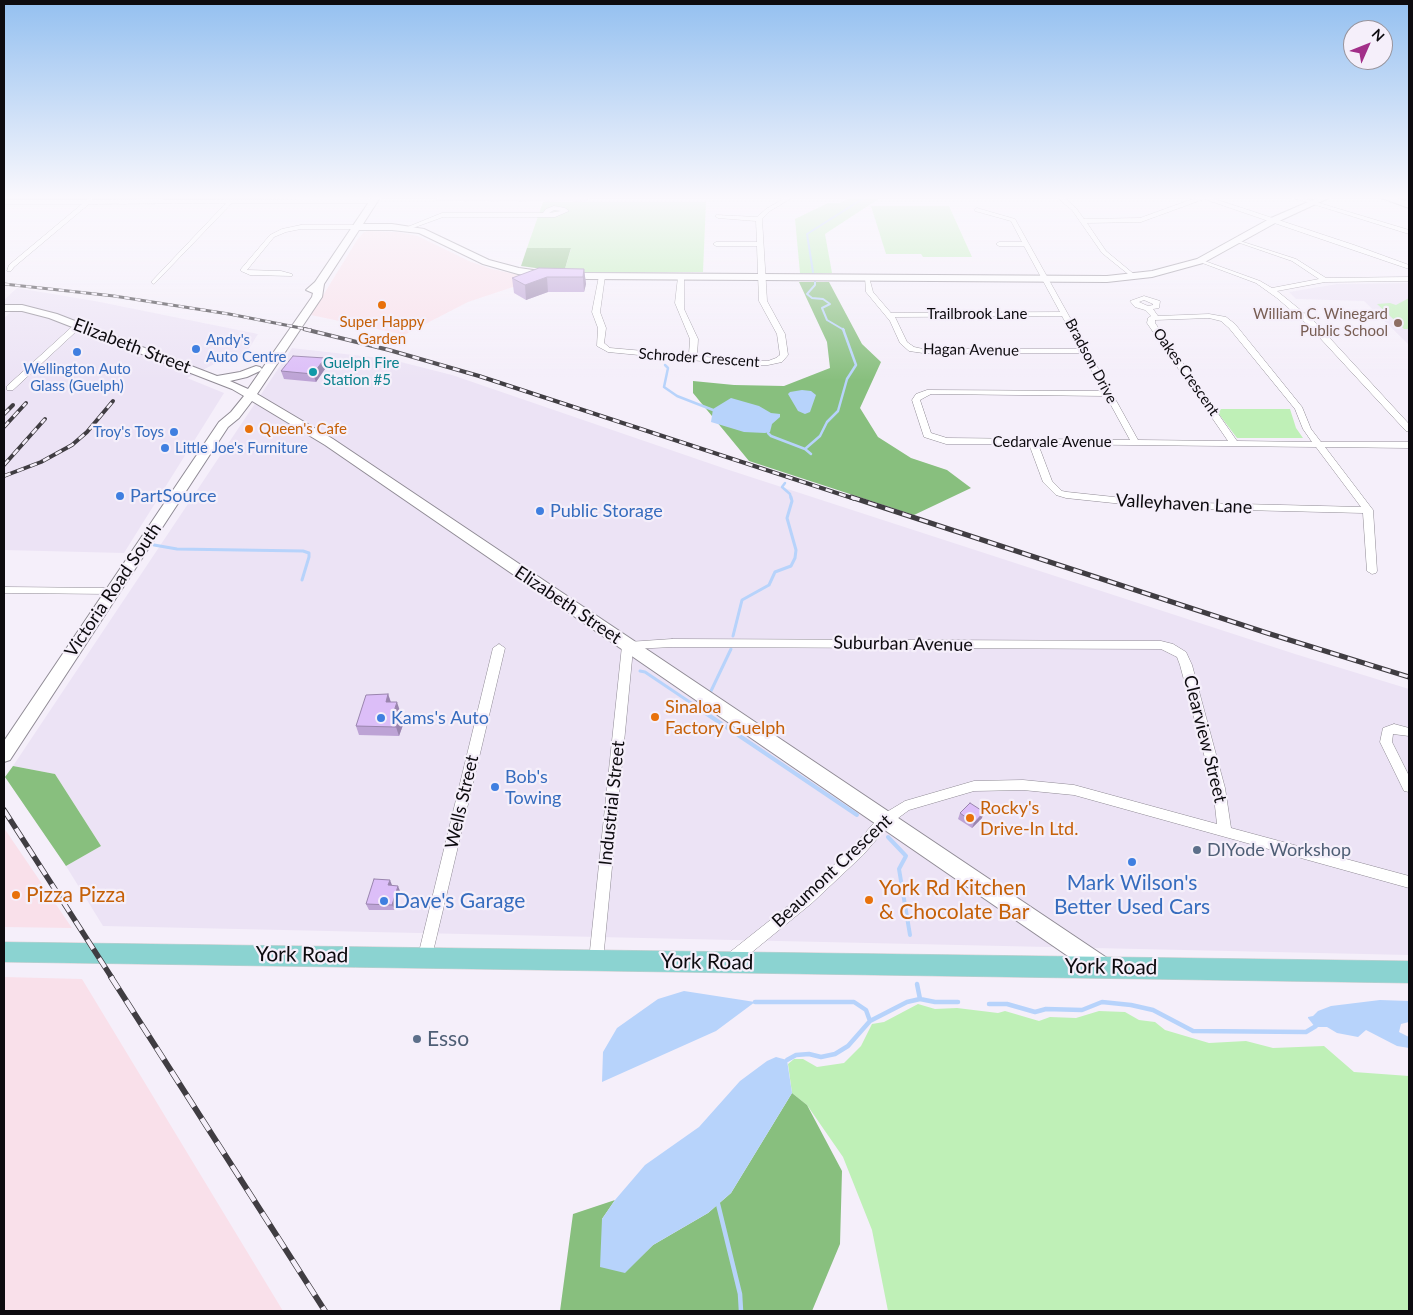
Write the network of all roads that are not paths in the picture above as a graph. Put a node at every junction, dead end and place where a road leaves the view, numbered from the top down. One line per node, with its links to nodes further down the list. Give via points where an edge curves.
1 (21, 257): 14 (street)
2 (177, 257): 24 (street)
3 (254, 257): 15 (street, via 243,270 245,272)
4 (337, 257): 31 (main road, via 319,284 317,297)
5 (476, 257): 16 (main road, via 506,268 540,274)
6 (760, 257): 19 (street)
7 (1035, 257): 21 (street, Bradson Drive)
8 (1109, 257): 18 (street)
9 (1207, 257): 12 (main road)
10 (1286, 257): 23 (street)
11 (1381, 257): 13 (street)
12 (1200, 261): 18 (main road, via 1167,271); 25 (street)
13 (1409, 267)
14 (9, 270)
15 (290, 276)
16 (602, 276): 17 (main road); 34 (street, Schroder Crescent, via 596,312 602,328 600,344 603,348)
17 (681, 276): 19 (main road); 34 (street, via 679,303 694,339)
18 (1133, 276): 21 (main road)
19 (762, 277): 20 (main road); 34 (street, Schroder Crescent, via 763,301 781,334 782,358 768,363)
20 (867, 278): 21 (main road); 29 (street, Hagan Avenue, via 870,292)
21 (1047, 279): 28 (street, Bradson Drive)
22 (1409, 279): 23 (street)
23 (1325, 280): 25 (street)
24 (154, 282)
25 (1273, 290): 43 (street, via 1311,323)
26 (4, 308): 32 (main road, Elizabeth Street, via 38,311)
27 (1148, 308): 30 (street)
28 (1066, 314): 29 (street, Trailbrook Lane); 33 (street, Bradson Drive)
29 (888, 315): 33 (street, Hagan Avenue, via 904,343 917,350)
30 (1155, 316): 46 (street, Oakes Crescent, via 1150,320); 47 (street, Oakes Crescent, via 1209,316 1228,322 1300,409)
31 (292, 325): 35 (main road, Victoria Road South); 38 (main road, Victoria Road South)
32 (78, 326): 36 (main road, Elizabeth Street); 37 (street)
33 (1085, 351): 39 (street, Bradson Drive)
34 (693, 358)
35 (256, 369): 36 (main road, via 243,375); 38 (main road, Victoria Road South)
36 (216, 379): 38 (main road, Elizabeth Street)
37 (10, 388)
38 (246, 392): 40 (main road, Elizabeth Street); 41 (main road, Victoria Road South); 42 (main road, Victoria Road South, via 226,413)
39 (1108, 394): 44 (street, Cedarvale Avenue, via 930,392 916,400 924,430 932,438); 45 (street, Bradson Drive)
40 (275, 408): 41 (main road, via 252,409); 53 (main road, Elizabeth Street)
41 (235, 415): 42 (main road, Victoria Road South)
42 (223, 425): 52 (main road, Victoria Road South)
43 (1409, 429)
44 (1033, 442): 45 (street, Cedarvale Avenue); 49 (street, Valleyhaven Lane, via 1048,482 1066,495 1161,505)
45 (1135, 442): 46 (street, Cedarvale Avenue)
46 (1234, 443): 47 (street, Cedarvale Avenue)
47 (1317, 444): 48 (street, Cedarvale Avenue); 49 (street, Oakes Crescent)
48 (1409, 444)
49 (1368, 510): 50 (street)
50 (1372, 571)
51 (4, 590): 52 (street)
52 (112, 591): 57 (main road, Victoria Road South)
53 (628, 646): 55 (street, Suburban Avenue, via 672,643 1161,645); 59 (main road, Elizabeth Street); 64 (street, Industrial Street)
54 (499, 648): 63 (street, Wells Street)
55 (1177, 650): 60 (street, Clearview Street, via 1186,664 1205,729)
56 (1409, 732): 58 (street, via 1387,731 1386,742)
57 (4, 755)
58 (1409, 787)
59 (885, 820): 60 (street, Beaumont Crescent, via 905,806 938,795 974,786 1023,785 1093,794); 65 (street, Beaumont Crescent, via 807,899); 66 (main road, Elizabeth Street)
60 (1225, 831): 61 (street, Beaumont Crescent)
61 (1409, 882)
62 (4, 952): 63 (main road, York Road)
63 (425, 956): 64 (main road, York Road)
64 (596, 960): 65 (main road, York Road)
65 (729, 962): 66 (main road, York Road)
66 (1102, 967): 67 (main road, York Road)
67 (1409, 972)

